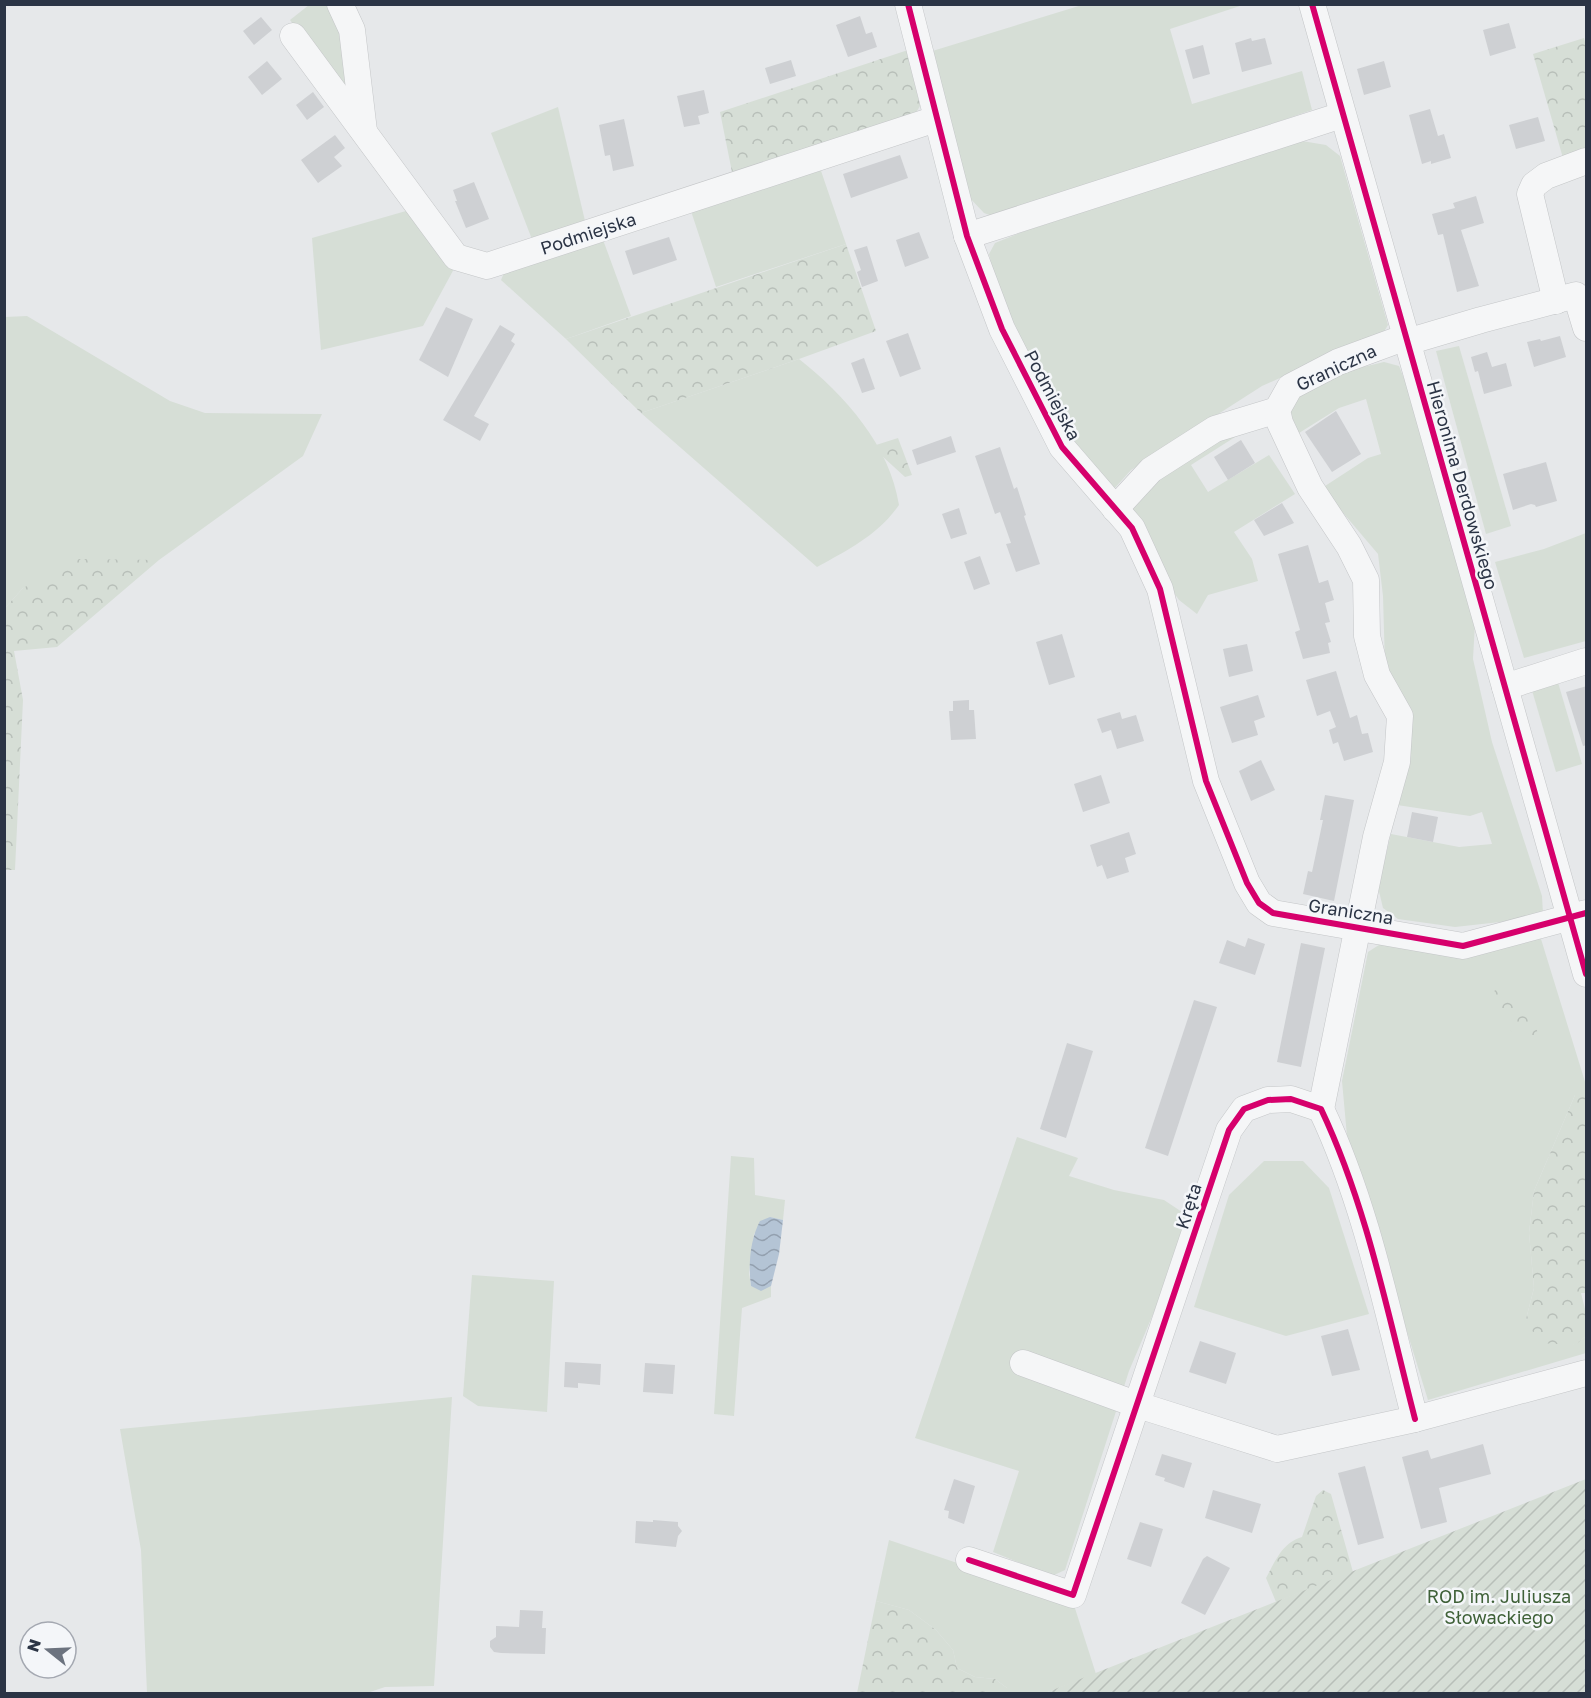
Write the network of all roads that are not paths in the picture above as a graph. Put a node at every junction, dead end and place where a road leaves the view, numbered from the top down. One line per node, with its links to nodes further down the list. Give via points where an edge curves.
1 (340, 4): 7 (street, Podmiejska, via 352,30)
2 (908, 4): 6 (street, Podmiejska)
3 (1312, 4): 5 (street, Hieronima Derdowskiego)
4 (293, 36): 7 (street, Podmiejska)
5 (1342, 115): 9 (street); 12 (street, Hieronima Derdowskiego)
6 (936, 119): 7 (street, Podmiejska, via 487,266 456,257); 9 (street, Podmiejska)
7 (364, 132)
8 (1587, 161): 10 (street, via 1546,176 1530,194)
9 (967, 236): 14 (street, Podmiejska, via 1002,329 1062,447)
10 (1556, 301): 11 (street, via 1576,295); 12 (street, Graniczna)
11 (1587, 328)
12 (1407, 340): 13 (street, Graniczna, via 1338,362 1290,387); 16 (street, Hieronima Derdowskiego)
13 (1278, 410): 14 (street, via 1215,429 1151,470); 19 (street, Graniczna, via 1280,423 1310,487 1366,580 1367,636 1377,675 1401,716 1396,762)
14 (1115, 509): 17 (street, Podmiejska, via 1132,528 1160,589)
15 (1587, 661): 16 (street)
16 (1505, 687): 18 (street, Hieronima Derdowskiego)
17 (1206, 781): 19 (street, Graniczna, via 1259,903 1273,913)
18 (1579, 915): 19 (street, Graniczna, via 1463,946); 20 (street, Hieronima Derdowskiego)
19 (1358, 928): 21 (street)
20 (1587, 974)
21 (1321, 1109): 24 (street, Kręta, via 1291,1099 1268,1100 1244,1109 1229,1130); 25 (street, via 1340,1149 1371,1246)
22 (1023, 1363): 24 (street)
23 (1587, 1373): 25 (street)
24 (1138, 1405): 25 (street, via 1276,1449); 26 (street, Kręta, via 1073,1595)
25 (1415, 1419)
26 (969, 1560)

